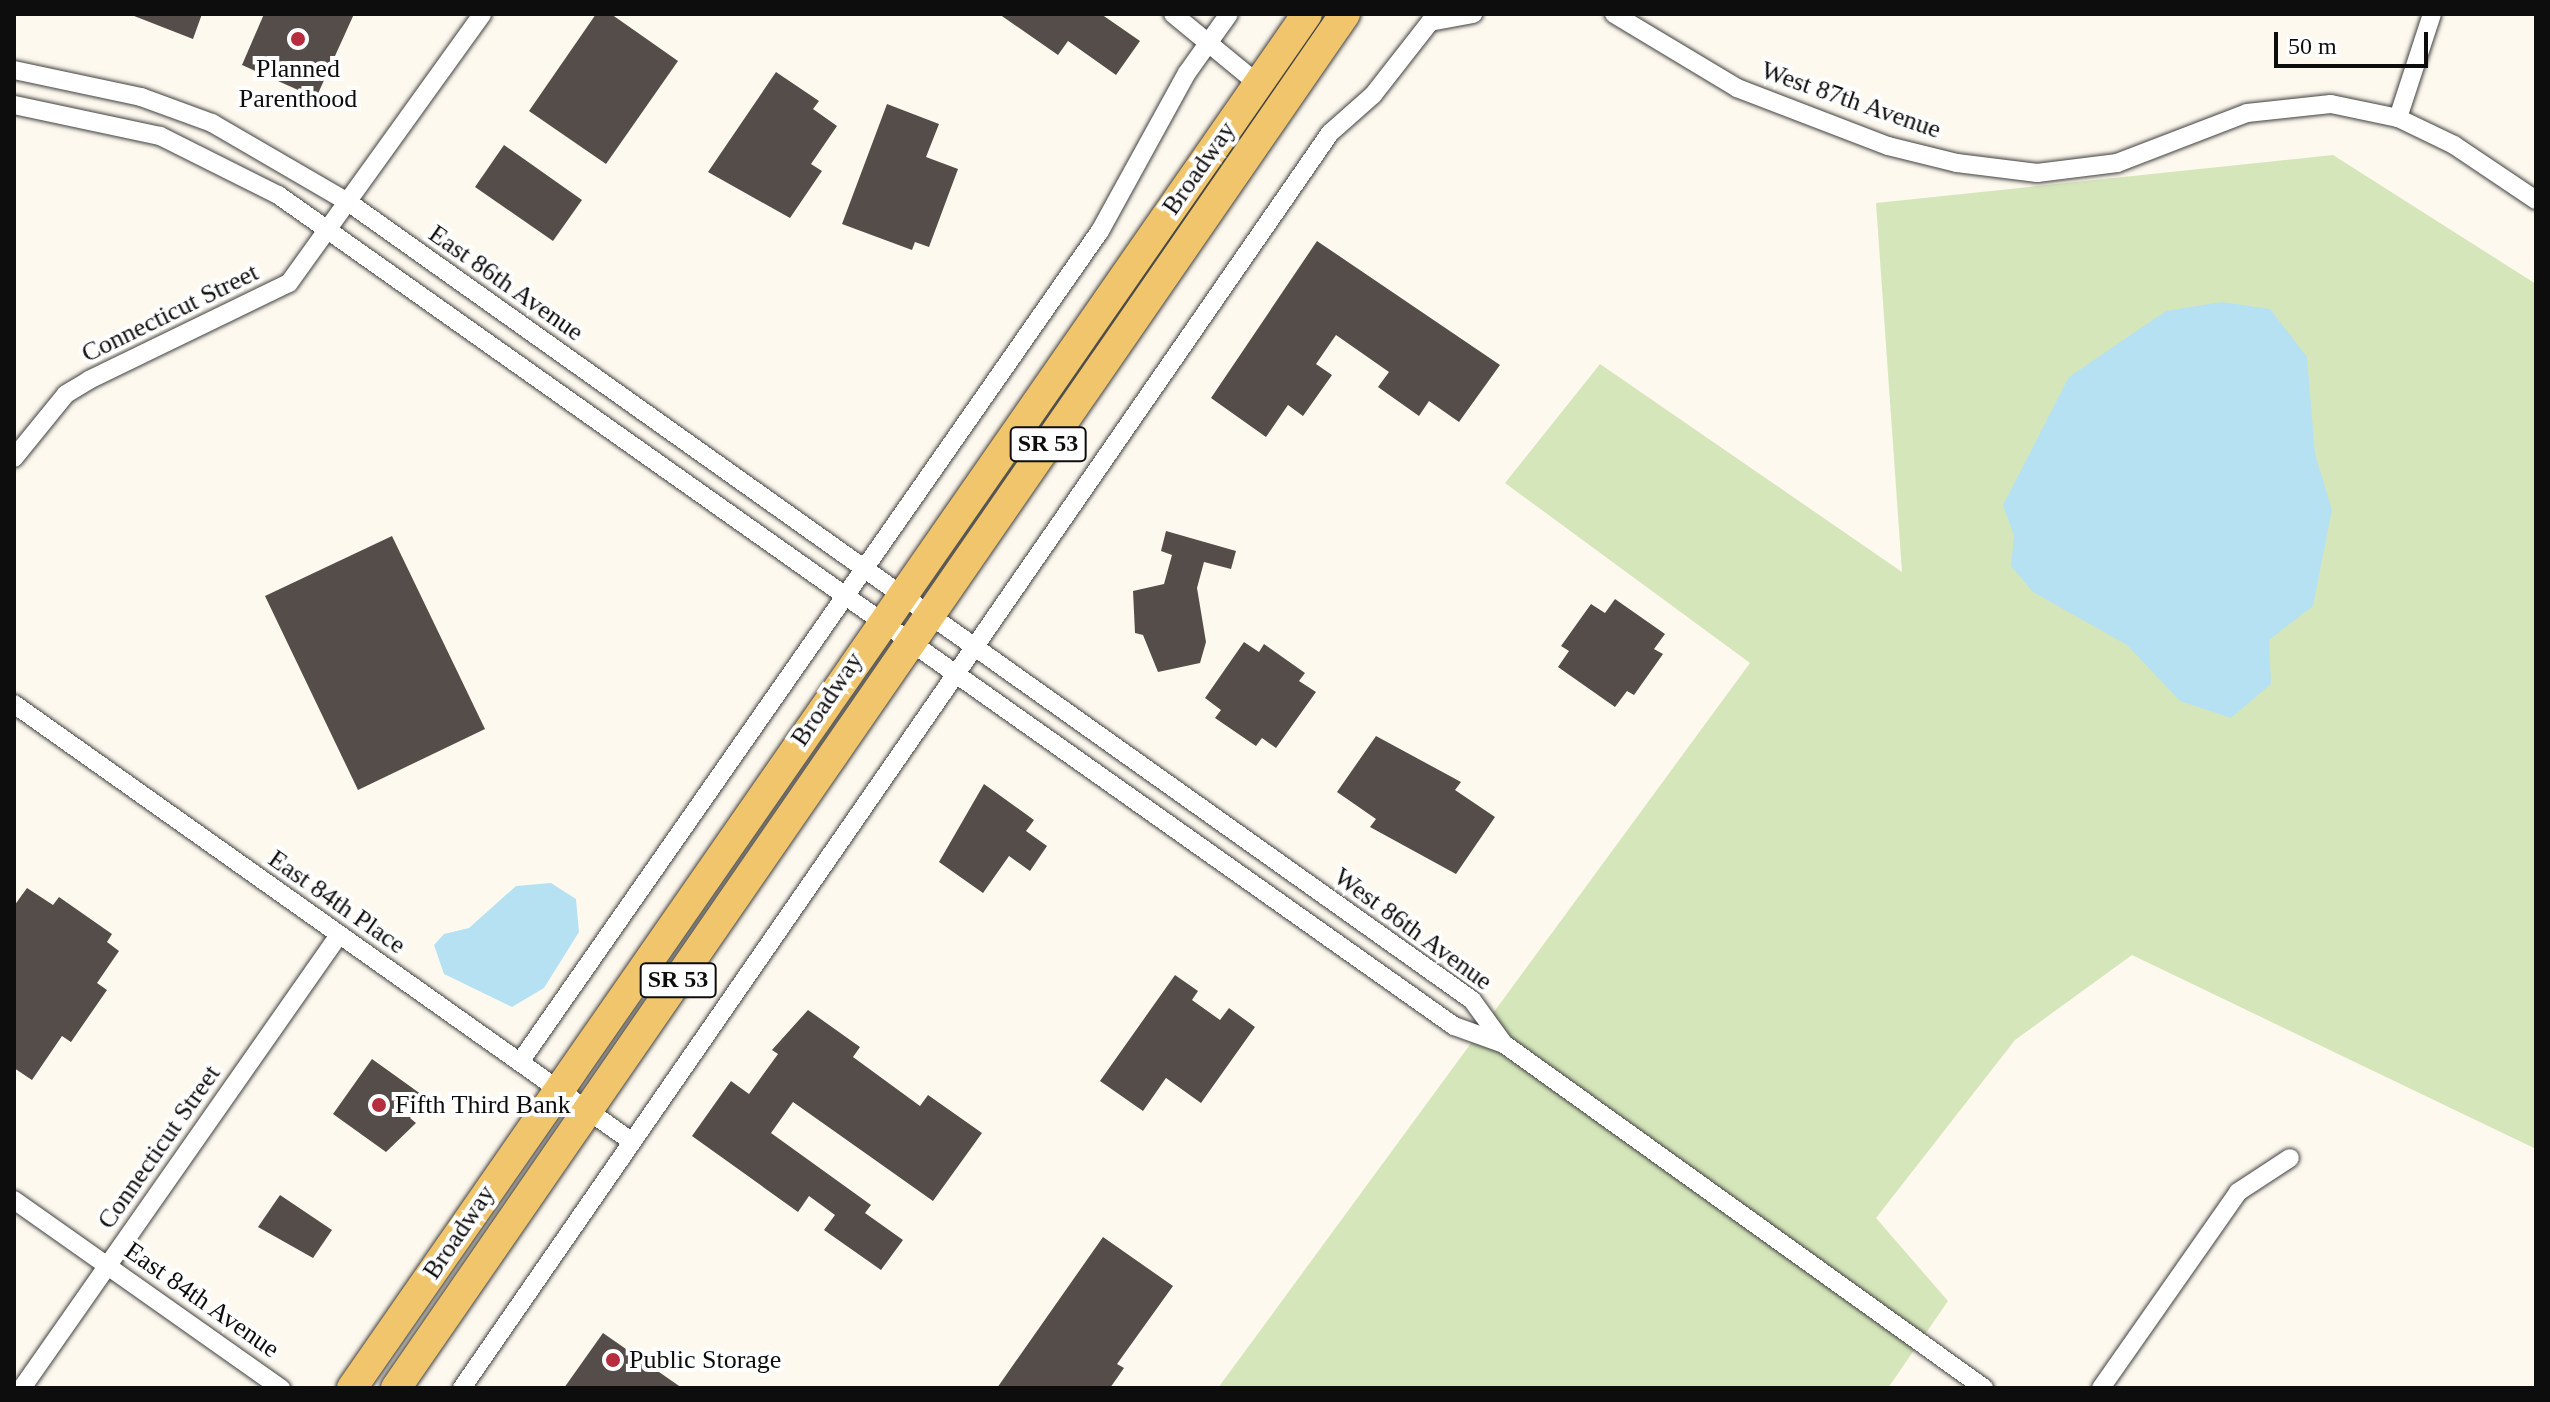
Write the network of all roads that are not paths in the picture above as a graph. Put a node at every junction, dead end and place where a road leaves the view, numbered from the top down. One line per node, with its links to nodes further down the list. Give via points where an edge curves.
1 (482, 14): 16 (street, Connecticut Street)
2 (1173, 14): 9 (street)
3 (1229, 14): 9 (street)
4 (1307, 14): 11 (main road, Broadway / SR 53)
5 (1345, 14): 14 (main road, Broadway / SR 53)
6 (1473, 14): 25 (street, via 1430,22 1373,95 1330,133)
7 (1614, 14): 13 (street, West 87th Avenue, via 1737,88 1888,146 1957,163 2037,173 2117,163 2247,113 2317,106)
8 (2432, 14): 13 (street)
9 (1211, 41): 11 (street); 19 (street, via 1100,231)
10 (14, 70): 16 (street, East 86th Avenue, via 141,97 212,123)
11 (1261, 79): 14 (street, via 1266,113); 20 (main road, Broadway / SR 53)
12 (14, 105): 17 (street, via 160,136 266,188)
13 (2398, 118): 15 (street, West 87th Avenue, via 2454,145)
14 (1258, 140): 22 (main road, Broadway / SR 53)
15 (2536, 200)
16 (351, 204): 17 (street, Connecticut Street); 19 (street, East 86th Avenue)
17 (331, 232): 18 (street, Connecticut Street, via 265,299 66,394); 21 (street)
18 (14, 458)
19 (867, 567): 20 (street, East 86th Avenue); 21 (street)
20 (901, 591): 22 (street, East 86th Avenue); 23 (main road, Broadway / SR 53)
21 (848, 594): 23 (street); 30 (street)
22 (932, 613): 24 (main road, Broadway / SR 53); 25 (street, West 86th Avenue)
23 (882, 618): 24 (street); 31 (main road, Broadway / SR 53)
24 (912, 641): 26 (street, West 86th Avenue); 32 (main road, Broadway / SR 53)
25 (975, 644): 26 (street); 29 (street, West 86th Avenue, via 1472,1000)
26 (955, 672): 29 (street, West 86th Avenue, via 1454,1026); 33 (street)
27 (14, 704): 28 (street, East 84th Place)
28 (339, 935): 30 (street, East 84th Place); 36 (street, Connecticut Street)
29 (1504, 1044): 42 (street)
30 (520, 1062): 31 (street, East 84th Place)
31 (557, 1089): 32 (street, East 84th Place); 39 (main road, Broadway / SR 53)
32 (588, 1111): 33 (street, East 84th Place); 40 (main road, Broadway / SR 53)
33 (631, 1141): 41 (street)
34 (2290, 1158): 43 (street, via 2238,1192)
35 (14, 1200): 36 (street, East 84th Avenue)
36 (108, 1266): 37 (street, Connecticut Street); 38 (street, East 84th Avenue)
37 (22, 1388)
38 (281, 1388)
39 (352, 1388)
40 (396, 1388)
41 (462, 1388)
42 (1984, 1388)
43 (2101, 1388)

